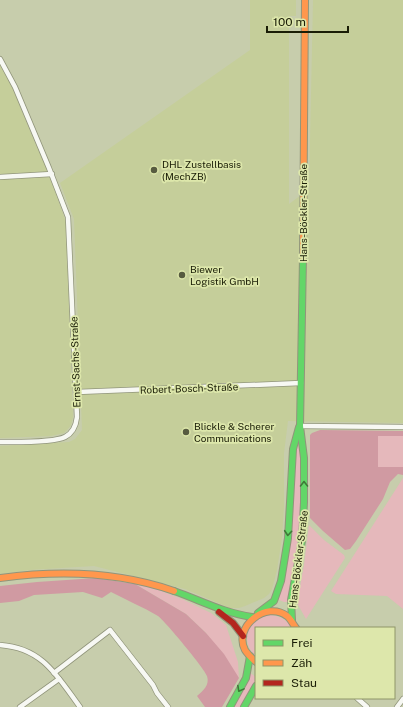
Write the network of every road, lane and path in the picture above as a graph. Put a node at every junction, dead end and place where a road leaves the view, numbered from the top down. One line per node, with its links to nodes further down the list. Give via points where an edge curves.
1 (305, 0): 5 (main road, Hans-Böckler-Straße)
2 (0, 59): 3 (street, Ernst-Sachs-Straße, via 15,87)
3 (52, 174): 4 (street); 6 (street, Ernst-Sachs-Straße, via 68,218)
4 (0, 177)
5 (301, 383): 6 (street, Robert-Bosch-Straße); 7 (main road, Hans-Böckler-Straße)
6 (76, 392): 9 (street, Ernst-Sachs-Straße, via 76,423 70,434 51,440)
7 (300, 426): 8 (street); 12 (main road, Hans-Böckler-Straße, one-way to 12, via 293,448 288,538 281,582 274,601); 14 (main road, Hans-Böckler-Straße, one-way to 7, via 291,600 302,541 304,509 304,458)
8 (403, 427)
9 (0, 442)
10 (0, 578): 11 (main road, via 60,572 113,575 173,590)
11 (213, 607): 13 (main road, via 234,615); 16 (main road, via 233,623)
12 (258, 613): 13 (main road, Hans-Böckler-Straße); 14 (main road, via 276,611)
13 (252, 617): 16 (main road)
14 (292, 620): 15 (main road)
15 (296, 627)
16 (243, 636): 18 (main road, via 244,647)
17 (0, 645): 20 (street, via 28,651 43,661)
18 (250, 656): 19 (main road); 28 (main road, one-way to 28, via 246,678)
19 (255, 661)
20 (54, 673): 21 (street); 27 (street, via 110,630)
21 (59, 679): 25 (street); 26 (street)
22 (255, 688): 29 (main road)
23 (358, 699): 30 (street)
24 (403, 699): 31 (street)
25 (20, 707)
26 (80, 707)
27 (168, 707)
28 (230, 707)
29 (244, 707)
30 (367, 707)
31 (397, 707)

